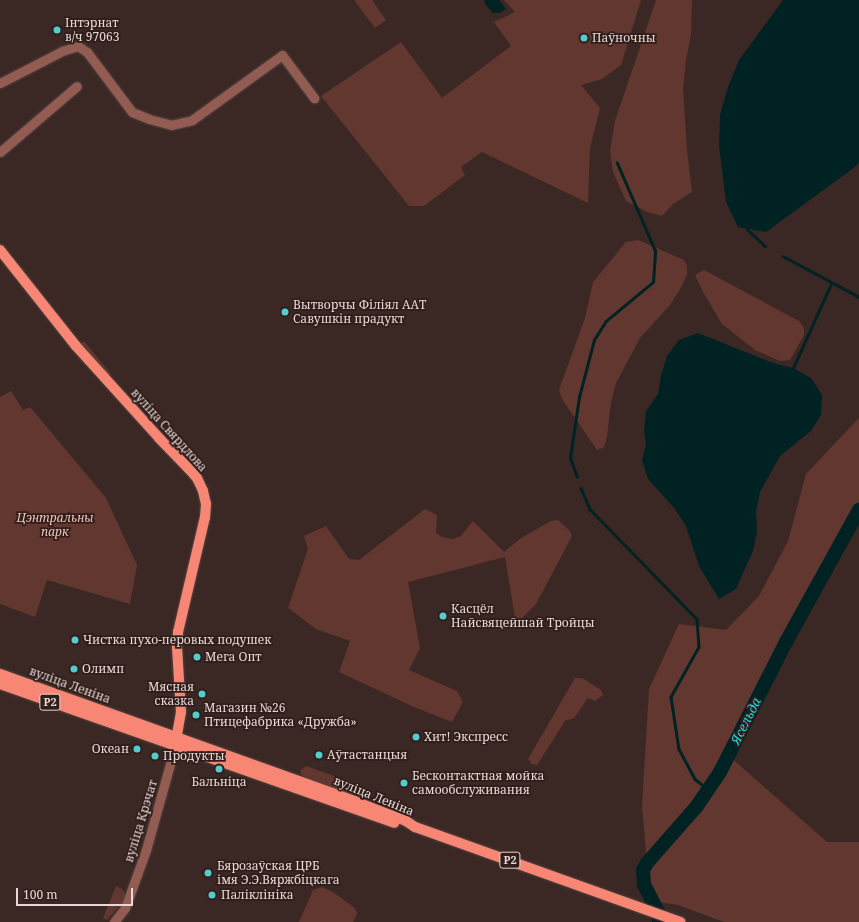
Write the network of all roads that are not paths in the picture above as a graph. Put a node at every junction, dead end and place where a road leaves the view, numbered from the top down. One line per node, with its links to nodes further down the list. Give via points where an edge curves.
1 (0, 83): 3 (street, via 62,51 78,46 87,52 132,112 171,125 192,120 282,55)
2 (77, 86): 4 (street)
3 (314, 98)
4 (0, 152)
5 (0, 250): 8 (main road, вуліца Свярдлова, via 76,346 197,478 203,491 205,517 178,632 182,712)
6 (0, 674): 8 (main road, вуліца Леніна / Р2)
7 (0, 684): 8 (main road, вуліца Леніна / Р2)
8 (176, 742): 9 (street, вуліца Крэчат, via 146,850 125,908); 10 (main road, вуліца Леніна / Р2, via 396,824 415,827)
9 (114, 922)
10 (680, 922)

